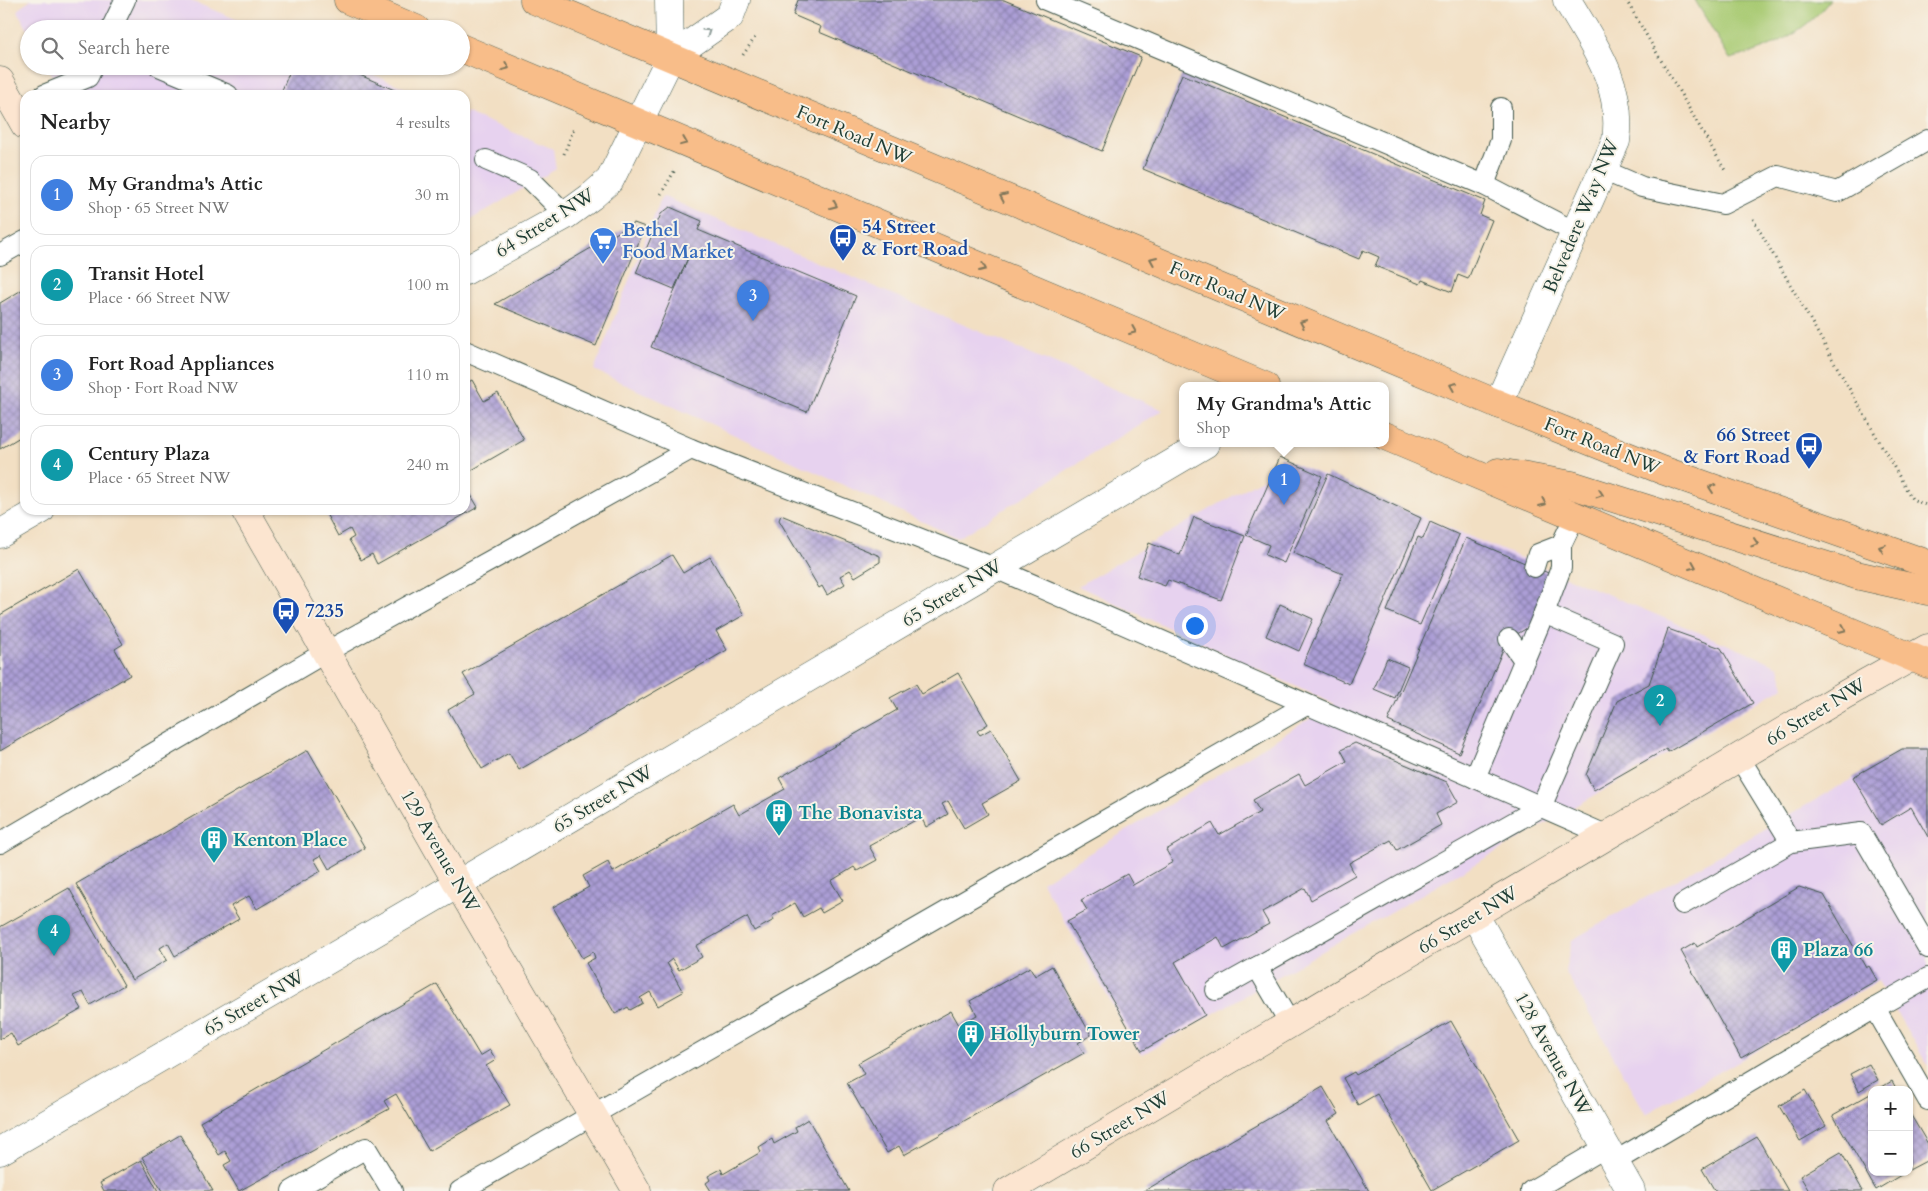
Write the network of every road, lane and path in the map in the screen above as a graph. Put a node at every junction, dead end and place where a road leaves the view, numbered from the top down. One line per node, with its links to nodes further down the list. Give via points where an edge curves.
1 (125, 0): 9 (lane)
2 (348, 0): 10 (main road)
3 (534, 0): 13 (main road, Fort Road NW)
4 (669, 0): 13 (street)
5 (736, 0): 13 (street, one-way to 5, via 730,16)
6 (1046, 0): 28 (lane)
7 (1567, 0): 27 (street, Belvedere Way NW, via 1608,70 1615,94 1619,121 1616,141)
8 (1626, 0): 26 (path)
9 (115, 20)
10 (395, 20)
11 (760, 30): 17 (path)
12 (470, 52): 22 (main road, one-way to 22)
13 (670, 58): 17 (main road, Fort Road NW); 22 (street, 64 Street NW)
14 (89, 75): 18 (lane)
15 (180, 75): 19 (lane)
16 (0, 81): 21 (main road)
17 (725, 81): 38 (main road, Fort Road NW, one-way to 17)
18 (56, 90)
19 (216, 90)
20 (1501, 108): 28 (lane, via 1500,140)
21 (20, 109)
22 (639, 123): 24 (main road, one-way to 24); 31 (street, 64 Street NW, via 610,180)
23 (1928, 140): 27 (lane, via 1838,192 1778,176 1723,204 1642,187)
24 (689, 144): 29 (path); 37 (main road, one-way to 37)
25 (486, 160): 31 (lane, via 530,179)
26 (1723, 168)
27 (1603, 170): 32 (street, Belvedere Way NW)
28 (1484, 185): 32 (lane)
29 (662, 194)
30 (1750, 214): 43 (path, via 1912,499)
31 (566, 215): 35 (street, 64 Street NW)
32 (1575, 232): 38 (street, Belvedere Way NW)
33 (20, 244): 34 (lane)
34 (0, 256)
35 (470, 268)
36 (470, 352): 41 (lane)
37 (1255, 382)
38 (1498, 404): 49 (main road, Fort Road NW, one-way to 38, via 1662,470)
39 (1389, 438): 42 (main road)
40 (1200, 447): 51 (street, 65 Street NW)
41 (691, 448): 51 (lane); 55 (lane)
42 (1450, 463): 46 (main road, one-way to 46); 52 (main road, one-way to 52, via 1572,485 1856,575)
43 (1928, 506)
44 (32, 515): 47 (street)
45 (248, 515): 55 (main road, 129 Avenue NW)
46 (1575, 516): 48 (lane); 56 (main road, one-way to 56)
47 (0, 534)
48 (1561, 545): 50 (lane, via 1538,554); 53 (lane, via 1561,568)
49 (1928, 564)
50 (1534, 567)
51 (995, 568): 58 (lane); 65 (street, 65 Street NW)
52 (1928, 591)
53 (1544, 613): 57 (lane); 61 (lane, via 1613,643)
54 (1510, 639): 57 (lane)
55 (326, 652): 64 (lane); 65 (main road, 129 Avenue NW)
56 (1923, 656): 59 (main road, 66 Street NW)
57 (1524, 660): 60 (lane)
58 (1306, 705): 60 (lane); 75 (lane)
59 (1740, 757): 62 (main road, 66 Street NW); 63 (lane)
60 (1475, 778): 61 (lane)
61 (1541, 807): 62 (lane); 69 (lane)
62 (1608, 836): 67 (main road, 66 Street NW)
63 (1791, 842): 66 (lane); 68 (lane, via 1861,834)
64 (0, 843)
65 (458, 884): 75 (main road, 129 Avenue NW); 76 (street, 65 Street NW)
66 (1683, 904)
67 (1475, 916): 73 (main road, 66 Street NW); 77 (street, 128 Avenue NW)
68 (1928, 948)
69 (1257, 967): 71 (lane); 73 (lane)
70 (1928, 978): 72 (lane)
71 (1216, 990)
72 (1875, 1008): 74 (lane); 77 (lane)
73 (1291, 1025): 82 (main road, 66 Street NW)
74 (1928, 1100)
75 (593, 1114): 80 (lane); 81 (main road, 129 Avenue NW)
76 (0, 1151)
77 (1610, 1154): 83 (lane); 84 (street, 128 Avenue NW)
78 (292, 1191): 79 (lane, via 366,1148)
79 (392, 1191)
80 (460, 1191)
81 (637, 1191)
82 (1008, 1191)
83 (1531, 1191)
84 (1631, 1191)

